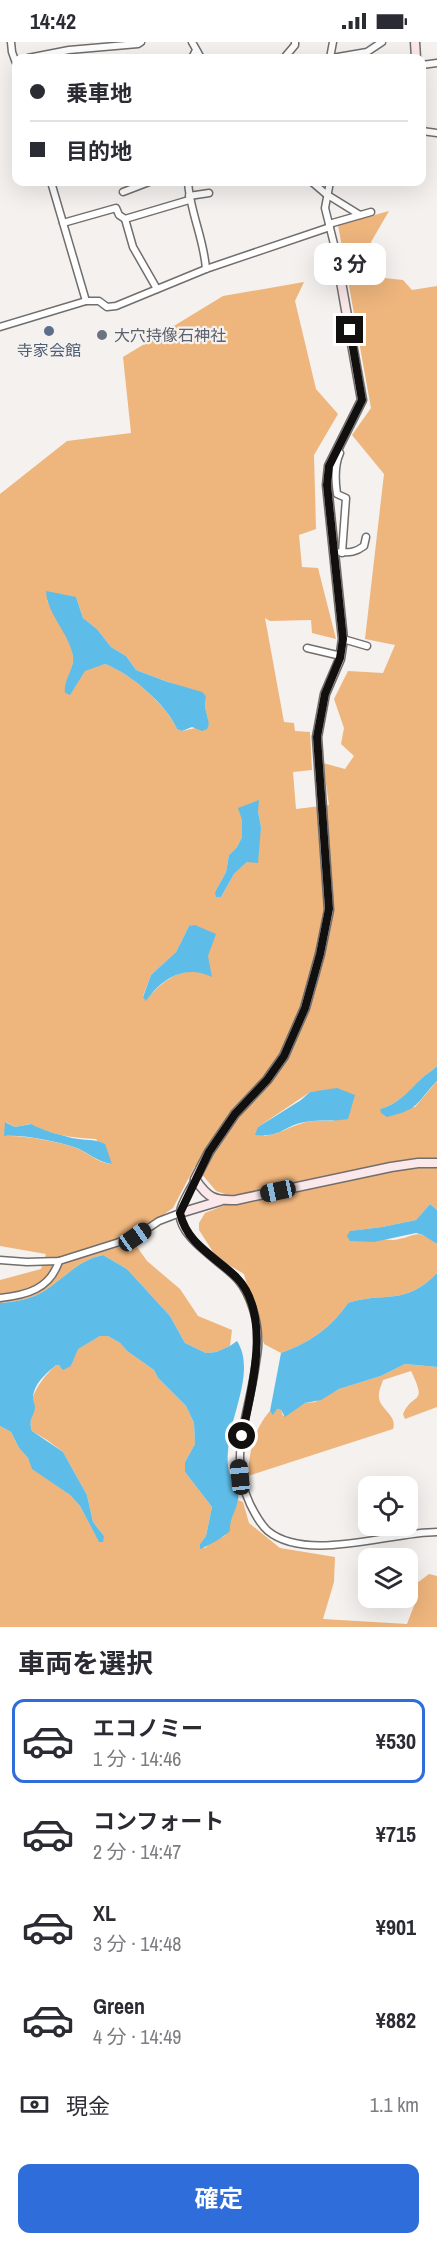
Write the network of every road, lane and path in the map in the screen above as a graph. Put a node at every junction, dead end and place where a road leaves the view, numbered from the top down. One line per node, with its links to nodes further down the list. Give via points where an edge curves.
1 (141, 42): 5 (street)
2 (192, 42): 4 (street)
3 (382, 42): 8 (street, via 367,52)
4 (196, 50): 6 (street); 7 (street)
5 (48, 54)
6 (194, 54)
7 (198, 54)
8 (355, 54)
9 (52, 186): 21 (street)
10 (139, 186): 14 (street)
11 (188, 186): 17 (street)
12 (317, 186): 16 (street)
13 (329, 186): 16 (street)
14 (123, 192)
15 (209, 193): 17 (street)
16 (326, 194): 19 (street); 22 (street)
17 (189, 198): 20 (street); 24 (street, via 204,247)
18 (371, 212): 19 (street)
19 (360, 214): 22 (street)
20 (125, 219): 21 (street, via 116,208); 25 (street, via 134,247)
21 (63, 223): 26 (street)
22 (329, 226): 23 (street); 24 (street)
23 (335, 248): 28 (street, via 362,400)
24 (206, 269): 25 (street)
25 (157, 289): 26 (street, via 116,306)
26 (86, 301): 27 (street)
27 (0, 327)
28 (343, 438): 30 (street, via 329,466 327,485); 30 (street, via 335,481 337,494 346,498)
29 (366, 537): 30 (street, via 364,546 358,550)
30 (338, 552): 31 (street)
31 (343, 639): 32 (street); 34 (street)
32 (368, 646)
33 (307, 648): 34 (street)
34 (341, 656): 36 (street, via 325,694 317,737 329,909 305,1008 284,1056 235,1114)
35 (437, 1163): 37 (street, via 391,1167)
36 (195, 1179): 37 (street, via 206,1194); 38 (street)
37 (220, 1201): 38 (street)
38 (180, 1213): 40 (street, via 135,1237); 42 (street, via 197,1245 237,1278 247,1293 253,1314 258,1339 255,1371 238,1458 240,1477 256,1517 281,1540 303,1544 335,1546)
39 (0, 1260): 40 (street)
40 (59, 1261): 41 (street, via 50,1279 39,1288)
41 (0, 1298)
42 (437, 1532)

